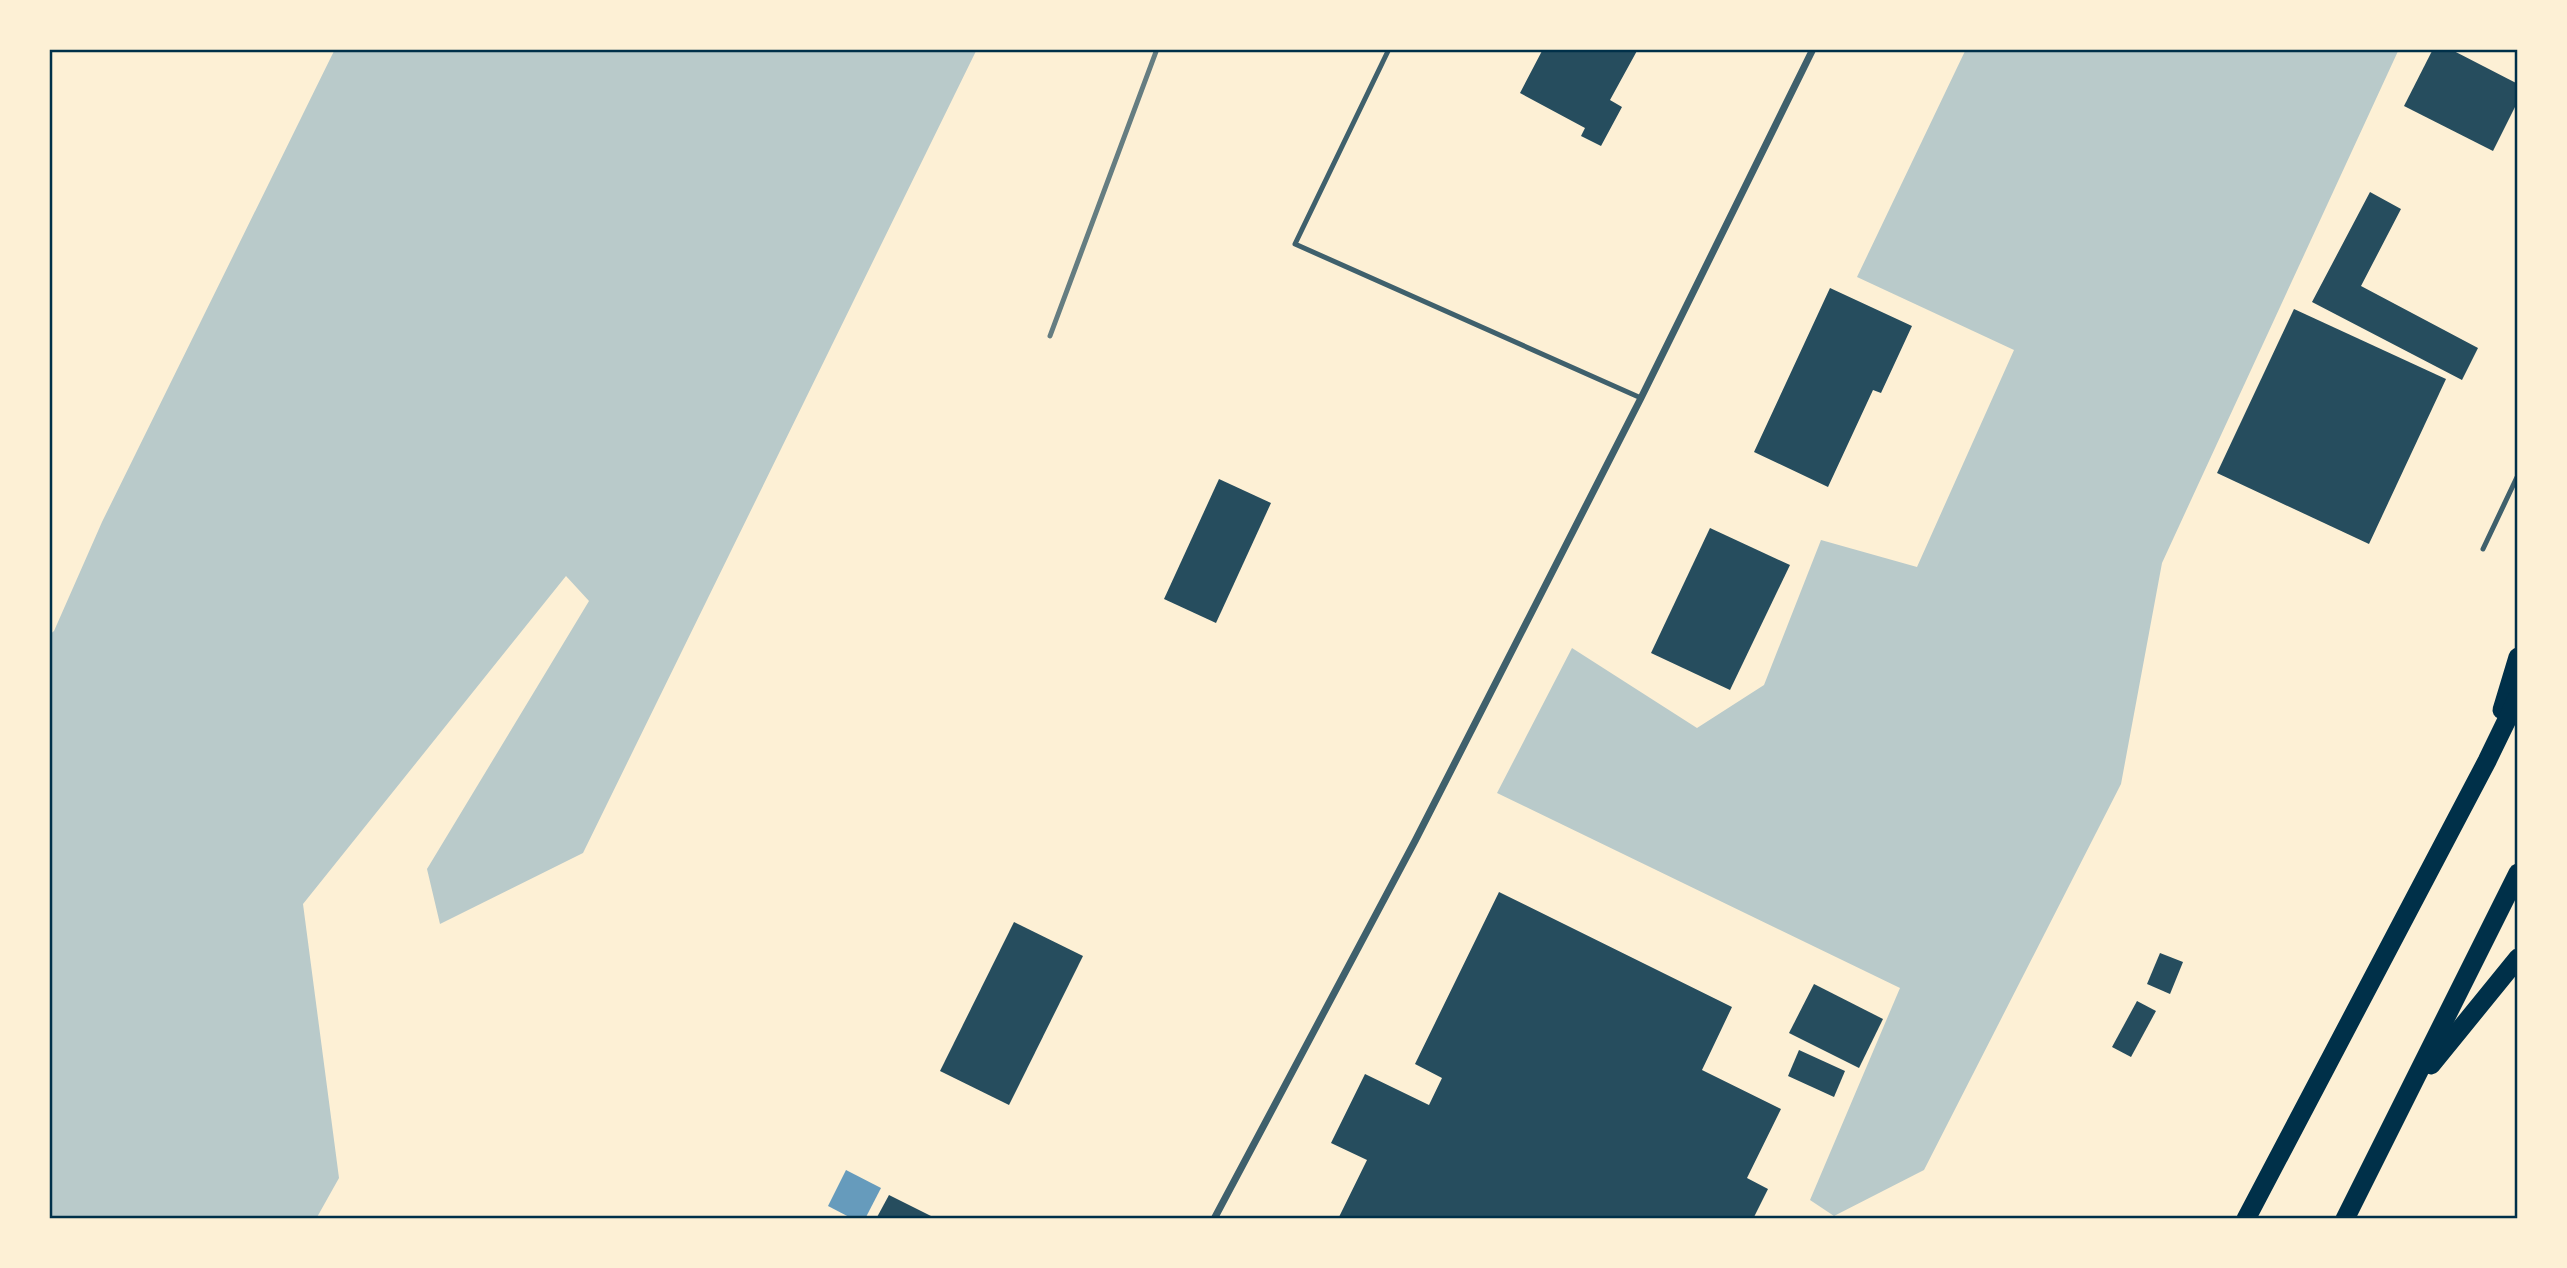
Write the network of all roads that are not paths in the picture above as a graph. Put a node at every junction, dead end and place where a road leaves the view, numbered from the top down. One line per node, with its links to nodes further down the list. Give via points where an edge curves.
1 (1389, 49): 3 (lane, via 1295,244)
2 (1814, 49): 3 (street)
3 (1641, 398): 12 (street, via 1415,841)
4 (2518, 475): 5 (lane)
5 (2483, 549)
6 (2518, 657): 8 (highway)
7 (2518, 697): 8 (highway)
8 (2487, 761): 13 (highway)
9 (2518, 873): 11 (highway)
10 (2518, 958): 11 (highway)
11 (2409, 1093): 14 (highway)
12 (1214, 1219)
13 (2246, 1219)
14 (2345, 1219)

